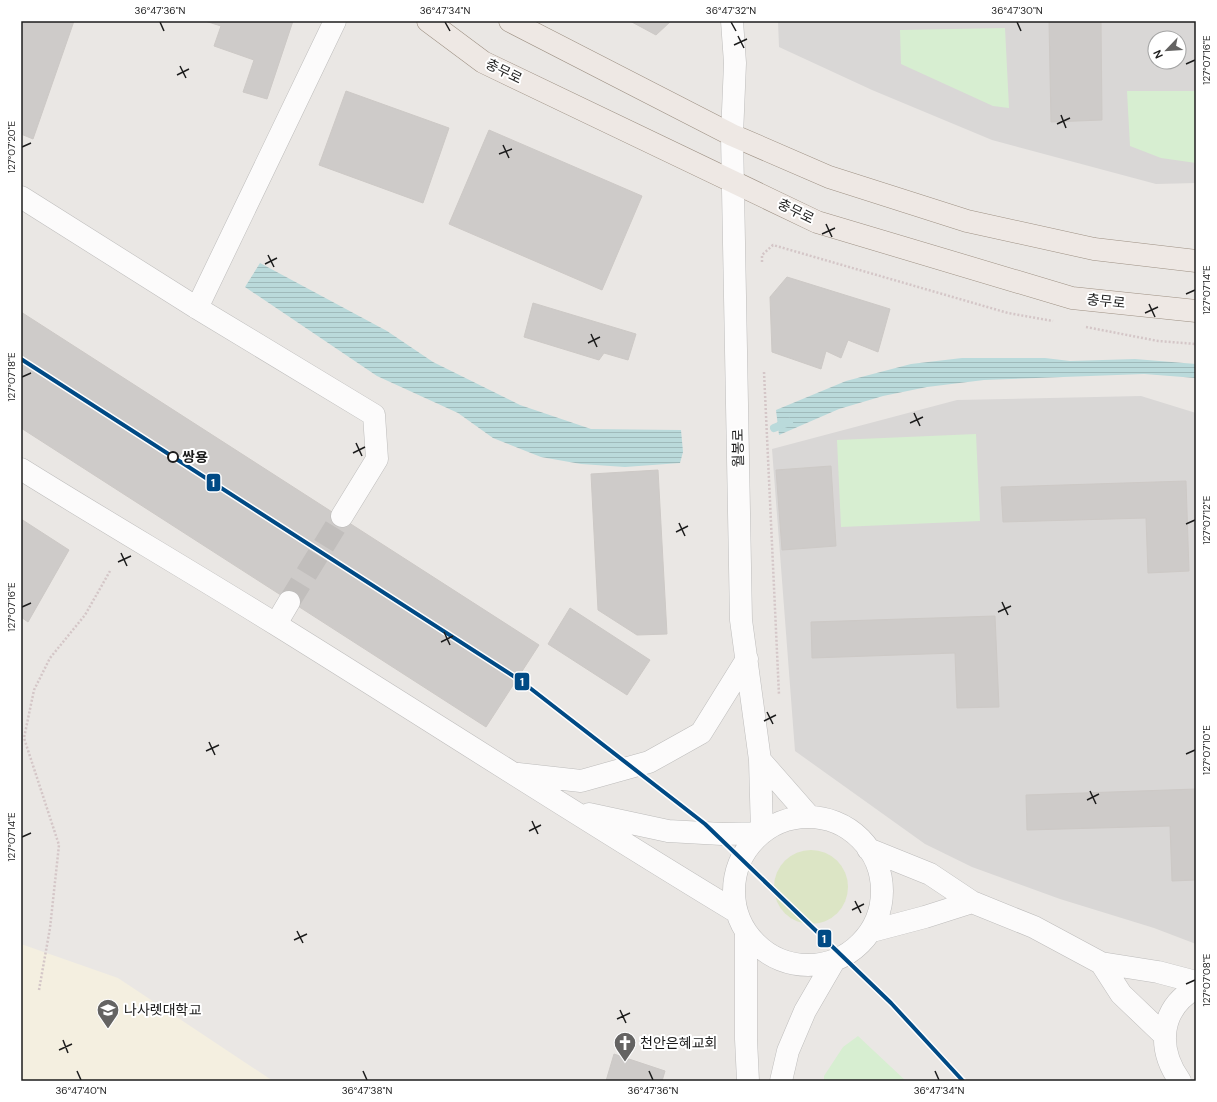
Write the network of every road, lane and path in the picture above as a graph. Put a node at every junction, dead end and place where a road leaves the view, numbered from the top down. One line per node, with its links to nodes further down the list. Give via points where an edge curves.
1 (335, 21): 10 (street)
2 (428, 21): 6 (main road, 충무로, via 484,62)
3 (510, 21): 5 (main road)
4 (732, 21): 5 (street, via 735,63)
5 (732, 135): 6 (street, 월봉로); 8 (main road, via 829,177 967,221 1094,249)
6 (733, 180): 11 (main road, 충무로, via 818,222 1072,298); 21 (street, 월봉로, via 741,620)
7 (21, 197): 10 (street)
8 (1196, 262)
9 (761, 268): 12 (path, via 762,255 773,246 1008,313)
10 (197, 308): 17 (street, via 374,414 377,459)
11 (1196, 311)
12 (1060, 322)
13 (1083, 327): 14 (path, via 1158,341)
14 (1196, 344)
15 (764, 368): 22 (path)
16 (21, 469): 20 (street)
17 (342, 516)
18 (110, 572): 37 (path, via 85,615 50,658 34,690 24,738 59,845 50,928)
19 (289, 602): 20 (street)
20 (276, 624): 24 (street)
21 (747, 658): 23 (street, 월봉로); 24 (street, via 701,733 649,762 581,781)
22 (779, 696)
23 (760, 760): 26 (street); 27 (street, 월봉로)
24 (511, 773): 25 (street)
25 (577, 812): 27 (street, via 668,831); 30 (street)
26 (810, 817): 27 (street, via 794,817 771,825); 28 (street, via 819,816 842,824 862,839)
27 (762, 833): 30 (street, via 752,841 738,862 733,886)
28 (868, 848): 29 (street, via 930,874); 31 (street, via 876,859 882,883 881,908)
29 (972, 902): 31 (street); 34 (street, via 1034,927)
30 (735, 911): 32 (street)
31 (872, 931): 33 (street, via 855,949)
32 (746, 934): 33 (street, via 764,952 786,963 810,966); 39 (street)
33 (834, 961): 40 (street, via 805,1011 788,1051)
34 (1101, 963): 35 (street, via 1158,972); 38 (street, via 1121,994)
35 (1196, 982)
36 (1196, 988): 38 (street, via 1186,993 1173,1008 1165,1027)
37 (39, 990)
38 (1165, 1036): 41 (street, via 1164,1047 1170,1067)
39 (748, 1081)
40 (781, 1081)
41 (1180, 1081)

